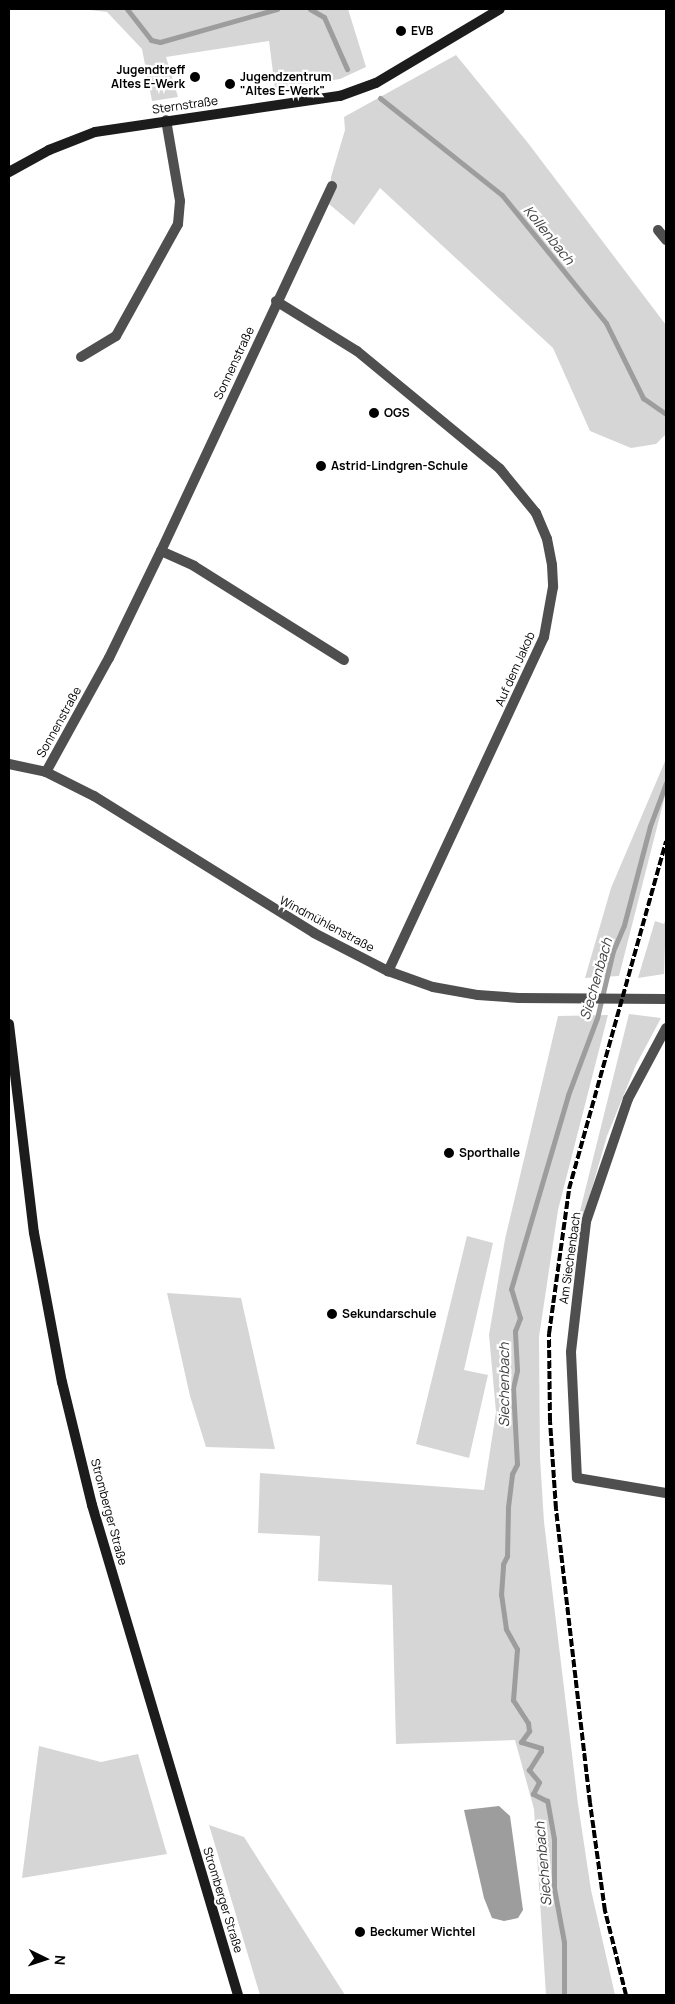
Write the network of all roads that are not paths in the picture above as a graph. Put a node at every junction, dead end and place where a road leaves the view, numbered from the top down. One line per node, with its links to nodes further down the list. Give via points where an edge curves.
1 (500, 9): 2 (main road, Sternstraße, via 376,83 349,92)
2 (166, 120): 3 (main road, Sternstraße, via 95,132 49,150); 8 (street, via 180,201 178,224 116,336)
3 (9, 172)
4 (332, 186): 7 (street, Sonnenstraße)
5 (658, 230): 6 (street)
6 (666, 240)
7 (276, 301): 9 (street, Sonnenstraße); 13 (street, Auf dem Jakob, via 357,351 500,469 536,513 547,540 552,565 553,587 544,637)
8 (81, 357)
9 (161, 551): 10 (street, via 194,566); 12 (street, Sonnenstraße, via 109,658)
10 (344, 660)
11 (9, 764): 12 (street, Windmühlenstraße)
12 (46, 772): 13 (street, Windmühlenstraße, via 94,796 265,905)
13 (388, 971): 14 (street, Windmühlenstraße, via 433,987 478,995)
14 (666, 999)
15 (9, 1024): 18 (main road, Stromberger Straße, via 39,1268 62,1382 92,1505)
16 (666, 1028): 17 (street, Am Siechenbach, via 628,1099 586,1222 570,1352 577,1478)
17 (666, 1493)
18 (238, 1995)

